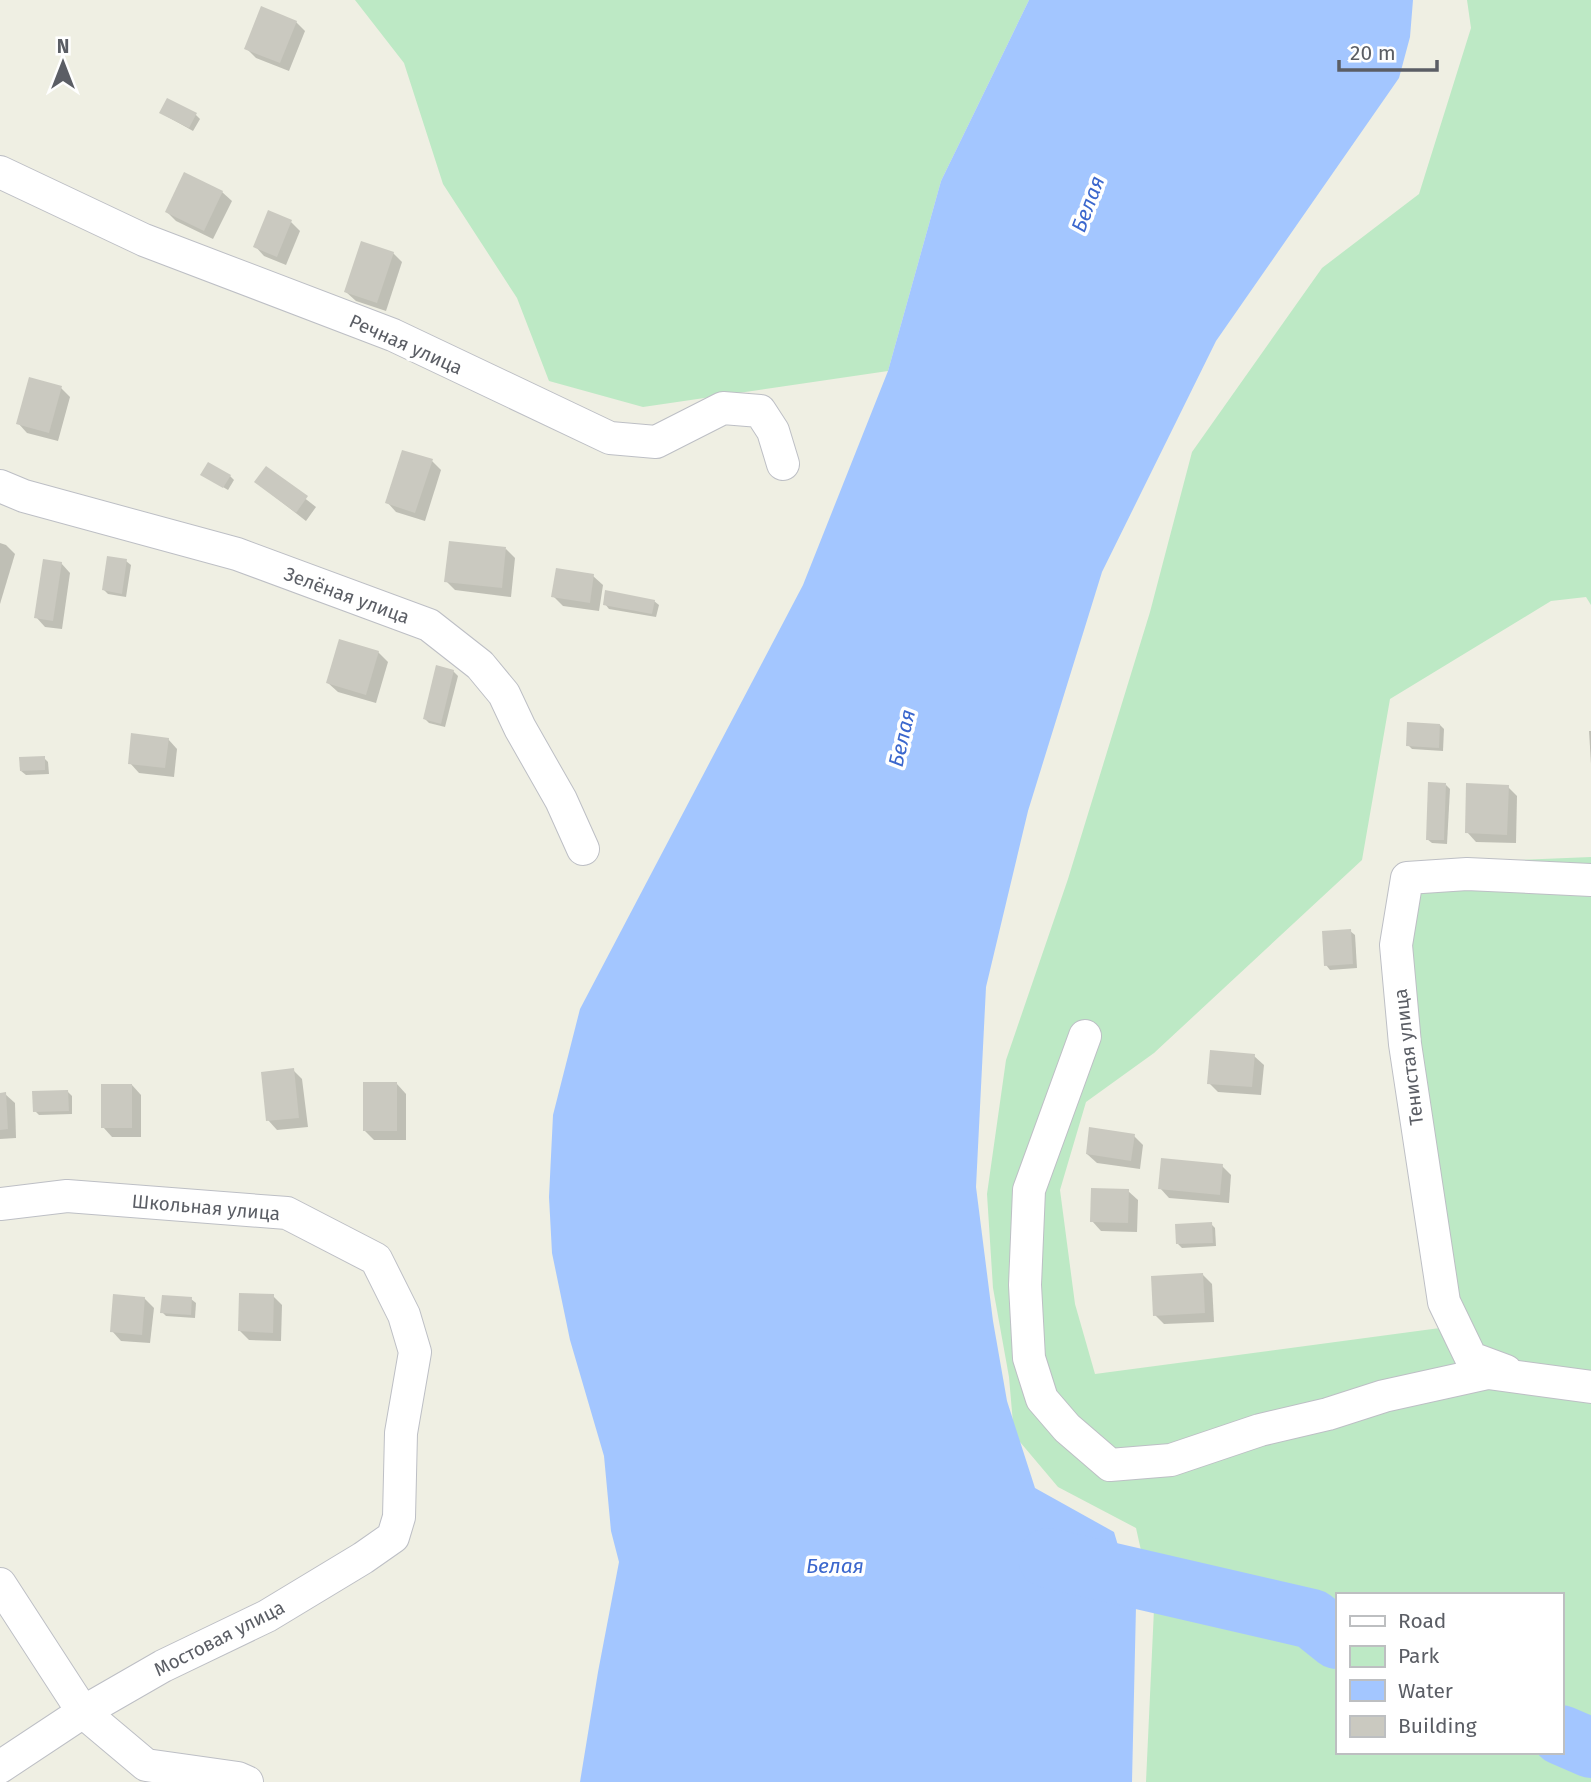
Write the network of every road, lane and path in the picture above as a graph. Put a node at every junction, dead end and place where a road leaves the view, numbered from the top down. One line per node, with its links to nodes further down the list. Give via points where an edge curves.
1 (0, 172): 2 (street, Речная улица, via 144,240 393,335 610,438 656,442 723,408 760,411 773,430)
2 (783, 464)
3 (0, 486): 4 (street, Зелёная улица, via 237,554 429,625 480,665 504,694)
4 (583, 849)
5 (1591, 880): 8 (street, Тенистая улица, via 1467,874 1407,878 1396,945 1405,1044 1444,1302 1471,1358)
6 (1085, 1036): 8 (street, via 1029,1189 1025,1285 1029,1358 1042,1399 1110,1465 1171,1460 1260,1430 1488,1373)
7 (0, 1204): 10 (street, Школьная улица, via 67,1196 288,1213 376,1259 404,1315 415,1352 401,1433)
8 (1523, 1378): 9 (street)
9 (1591, 1387)
10 (400, 1485): 12 (street, Мостовая улица, via 393,1537 267,1616 163,1666)
11 (0, 1584): 12 (street)
12 (83, 1712): 13 (street, Мостовая улица); 14 (street, via 146,1765)
13 (0, 1767)
14 (247, 1782)

